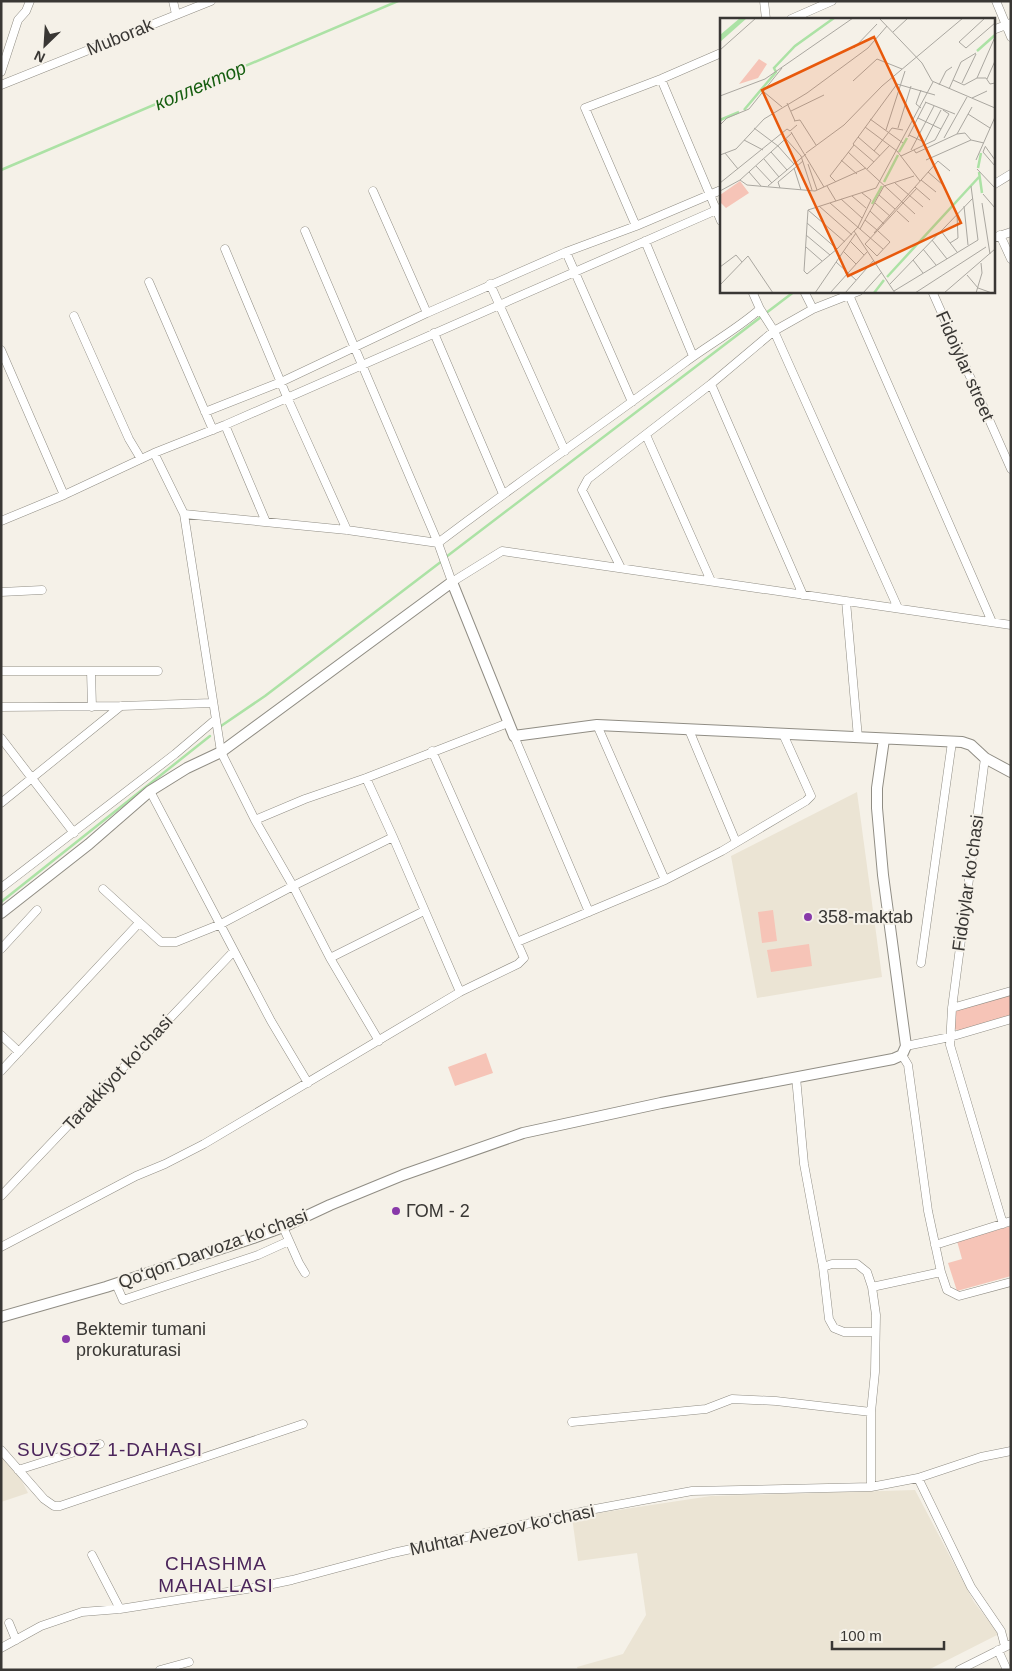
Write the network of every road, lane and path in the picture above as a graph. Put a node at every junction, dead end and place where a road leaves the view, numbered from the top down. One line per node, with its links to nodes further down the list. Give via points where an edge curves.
1 (30, 1): 14 (street, via 18,20)
2 (173, 1): 7 (street)
3 (211, 1): 7 (street, Muborak)
4 (764, 1): 8 (street)
5 (832, 1): 9 (street)
6 (996, 1): 10 (street)
7 (176, 14): 16 (street, Muborak)
8 (766, 18)
9 (793, 18)
10 (1008, 24): 11 (street); 12 (street)
11 (994, 30)
12 (1011, 38)
13 (720, 53): 15 (street)
14 (1, 72)
15 (661, 79): 21 (street); 23 (street, via 585,108)
16 (1, 85)
17 (1011, 174): 18 (street)
18 (994, 184)
19 (373, 190): 41 (street)
20 (720, 190): 21 (street)
21 (709, 196): 22 (street); 23 (street)
22 (718, 209): 27 (street)
23 (636, 226): 29 (street)
24 (306, 231): 45 (street)
25 (1011, 232): 26 (street)
26 (997, 236): 30 (street)
27 (645, 241): 31 (street); 47 (street)
28 (225, 249): 49 (street)
29 (566, 252): 31 (street); 33 (street)
30 (1011, 259)
31 (575, 272): 38 (street); 52 (street)
32 (149, 282): 53 (street)
33 (490, 284): 38 (street); 41 (street)
34 (752, 292): 39 (street)
35 (807, 292): 40 (street)
36 (932, 292): 60 (street, Fidoiylar street)
37 (847, 293): 40 (street); 76 (street)
38 (499, 305): 44 (street); 57 (street)
39 (760, 309): 43 (street); 47 (street)
40 (813, 309): 43 (street)
41 (427, 313): 45 (street)
42 (74, 316): 59 (street, via 129,439)
43 (774, 331): 50 (street); 75 (street)
44 (434, 333): 48 (street); 61 (street)
45 (354, 348): 48 (street); 49 (street)
46 (1, 350): 62 (street)
47 (693, 356): 52 (street)
48 (361, 365): 51 (street); 67 (street)
49 (281, 382): 51 (street); 53 (street)
50 (711, 384): 56 (street); 73 (street)
51 (287, 397): 54 (street); 66 (street)
52 (632, 402): 57 (street)
53 (205, 412): 55 (street)
54 (225, 425): 55 (street); 65 (street)
55 (213, 430): 58 (street)
56 (646, 435): 68 (street, via 588,479 582,490); 69 (street)
57 (565, 451): 61 (street)
58 (154, 453): 59 (street); 63 (street)
59 (142, 459): 62 (street)
60 (1011, 469)
61 (503, 494): 67 (street)
62 (64, 495): 64 (street)
63 (184, 514): 65 (street); 81 (street)
64 (1, 521)
65 (266, 522): 66 (street)
66 (347, 530): 67 (street)
67 (438, 543): 70 (street)
68 (621, 568): 69 (street); 70 (street, via 502,551)
69 (711, 581): 73 (street)
70 (452, 582): 87 (street); 96 (street)
71 (42, 590): 72 (street)
72 (1, 592)
73 (803, 595): 74 (street)
74 (846, 601): 75 (street); 93 (street)
75 (898, 608): 76 (street)
76 (992, 622): 77 (street)
77 (1011, 625)
78 (1, 671): 79 (street)
79 (91, 671): 80 (street); 84 (street)
80 (158, 671)
81 (212, 703): 83 (street); 86 (street)
82 (4, 705): 84 (street); 85 (street)
83 (121, 706): 84 (street); 101 (street)
84 (92, 707)
85 (1, 713)
86 (215, 720): 96 (street); 105 (street)
87 (508, 723): 91 (street); 97 (street)
88 (597, 725): 89 (street); 91 (street); 108 (street)
89 (689, 730): 90 (street); 107 (street)
90 (783, 734): 93 (street); 107 (street, via 811,796)
91 (514, 736): 114 (street)
92 (1, 738): 101 (street)
93 (858, 738): 94 (street)
94 (884, 739): 95 (street); 130 (street, via 877,808)
95 (952, 742): 98 (street, via 971,745); 122 (street, Fidoiylar ko'chasi)
96 (220, 752): 102 (street); 104 (street)
97 (432, 752): 100 (street); 118 (street)
98 (985, 758): 99 (street); 125 (street, Fidoiylar ko'chasi)
99 (1011, 772)
100 (366, 778): 104 (street); 106 (street)
101 (33, 779): 103 (street); 105 (street)
102 (150, 791): 115 (street); 117 (street)
103 (1, 803)
104 (255, 820): 109 (street)
105 (74, 833): 110 (street)
106 (394, 837): 109 (street); 113 (street)
107 (736, 842): 108 (street)
108 (665, 880): 114 (street)
109 (293, 886): 117 (street); 121 (street)
110 (1, 888)
111 (104, 889): 116 (street)
112 (37, 910): 119 (street)
113 (424, 911): 121 (street); 124 (street)
114 (589, 912): 118 (street)
115 (1, 913)
116 (139, 924): 117 (street, via 161,942 168,943); 131 (street)
117 (221, 924): 120 (street)
118 (517, 942): 124 (street, via 524,958 518,964)
119 (1, 949)
120 (234, 951): 134 (street); 135 (street, Tarakkiyot ko'chasi)
121 (330, 958): 129 (street)
122 (921, 963)
123 (1011, 991): 125 (street)
124 (460, 992): 129 (street)
125 (952, 1008): 128 (street, Fidoiylar ko'chasi)
126 (1011, 1019): 128 (street)
127 (1, 1035): 131 (street)
128 (950, 1037): 130 (street); 136 (street, Fidoiylar ko'chasi)
129 (379, 1041): 134 (street)
130 (904, 1050): 133 (street, Qoʻqon Darvoza koʻchasi, via 892,1058); 139 (street)
131 (19, 1052): 132 (street)
132 (1, 1071)
133 (796, 1077): 137 (street, Qoʻqon Darvoza koʻchasi, via 536,1130 403,1175); 141 (street, via 804,1164)
134 (308, 1083): 140 (street, via 204,1144)
135 (1, 1196)
136 (1007, 1223): 139 (street)
137 (283, 1227): 138 (street); 145 (street, Qoʻqon Darvoza koʻchasi)
138 (289, 1241): 143 (street); 145 (street, via 258,1255 124,1300)
139 (935, 1246): 142 (street)
140 (1, 1247)
141 (823, 1268): 146 (street, via 832,1264 857,1264 867,1272); 148 (street, via 829,1318 834,1328 844,1332)
142 (941, 1272): 144 (street, via 947,1290 959,1296); 146 (street)
143 (305, 1273)
144 (1011, 1282)
145 (116, 1284): 147 (street, Qoʻqon Darvoza koʻchasi)
146 (872, 1288): 148 (street)
147 (1, 1317)
148 (875, 1332): 149 (street)
149 (871, 1412): 150 (street, via 732,1399 706,1409); 157 (street)
150 (572, 1422)
151 (303, 1424): 155 (street, via 66,1505 54,1506 44,1499)
152 (100, 1444): 155 (street)
153 (1, 1450): 155 (street)
154 (1011, 1451): 156 (street, Muhtar Avezov ko'chasi, via 980,1457)
155 (18, 1470)
156 (918, 1478): 157 (street, Muhtar Avezov ko'chasi); 162 (street, via 971,1587)
157 (871, 1487): 159 (street, Muhtar Avezov ko'chasi, via 692,1491 401,1551 292,1580)
158 (92, 1555): 159 (street)
159 (120, 1609): 161 (street, Muhtar Avezov ko'chasi, via 82,1612 41,1626)
160 (9, 1623): 161 (street)
161 (16, 1640): 163 (street, Muhtar Avezov ko'chasi)
162 (1008, 1645): 164 (street)
163 (1, 1648)
164 (998, 1650): 166 (street); 168 (street)
165 (189, 1662): 167 (street)
166 (1006, 1666)
167 (160, 1670)
168 (959, 1670)

